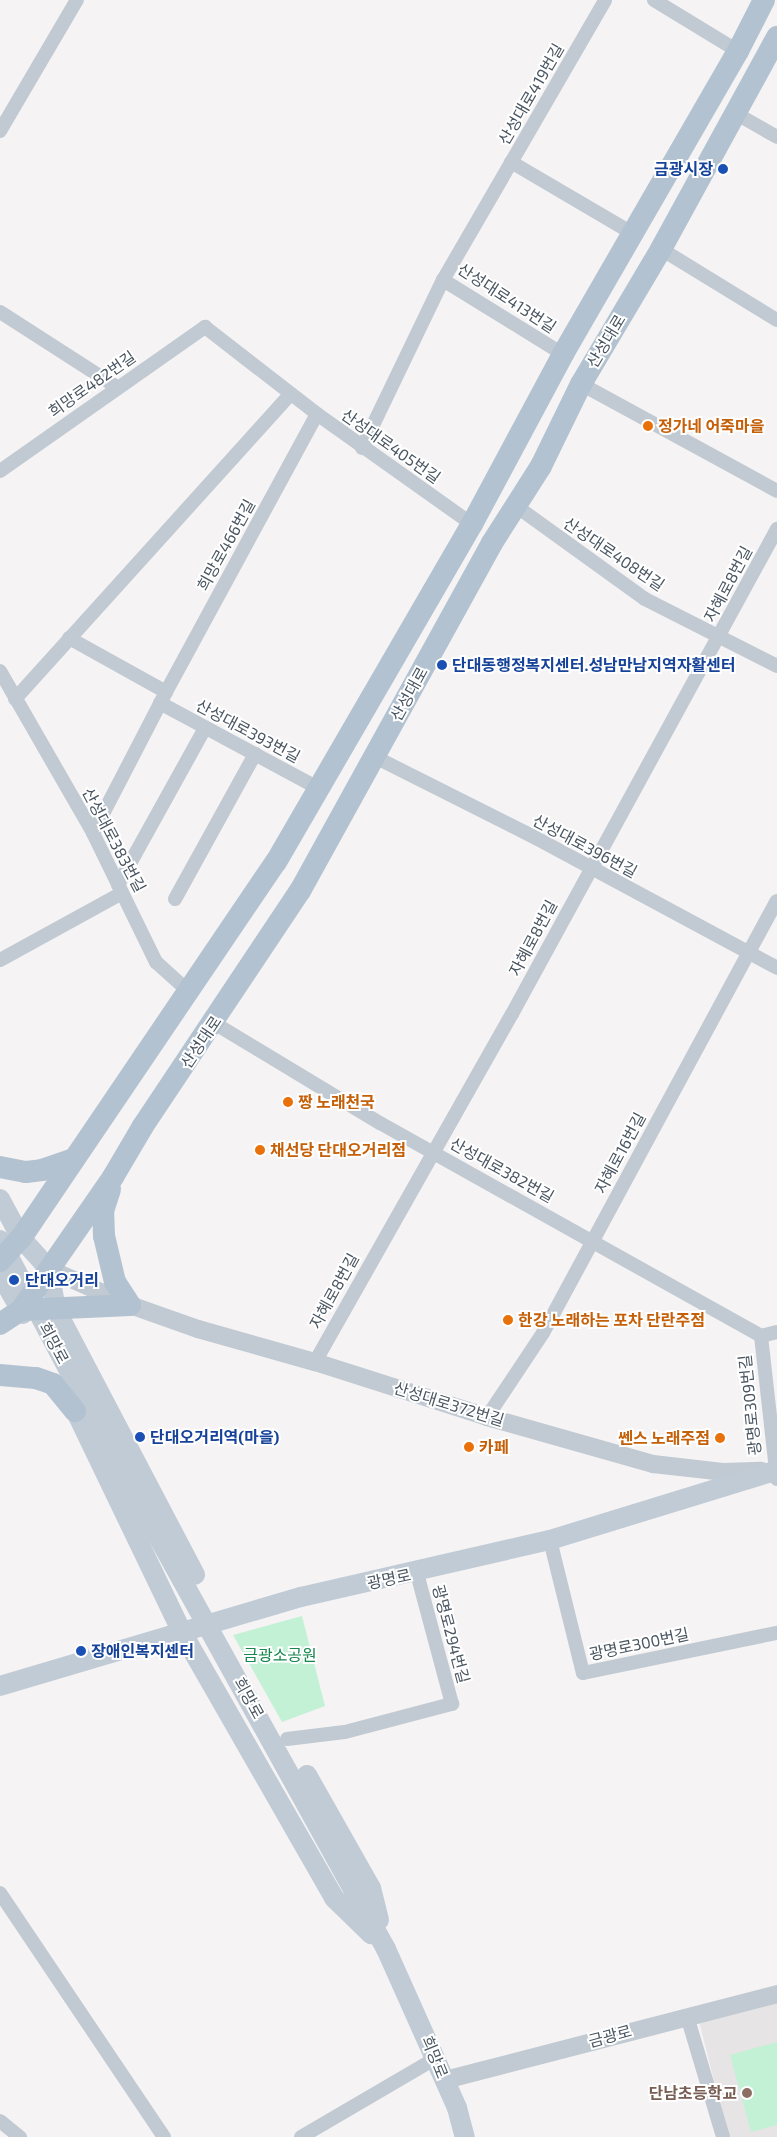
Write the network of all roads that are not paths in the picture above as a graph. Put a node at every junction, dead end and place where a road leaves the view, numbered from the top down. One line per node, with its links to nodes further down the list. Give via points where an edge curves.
1 (77, 0): 8 (street)
2 (605, 0): 10 (street, 산성대로419번길)
3 (654, 0): 6 (street)
4 (764, 0): 6 (main road, 산성대로)
5 (777, 37): 7 (main road, 산성대로)
6 (738, 51): 11 (main road, 산성대로)
7 (735, 113): 9 (street); 12 (main road, 산성대로)
8 (0, 131)
9 (777, 137)
10 (511, 162): 11 (street, 산성대로419번길); 13 (street, 산성대로413번길)
11 (632, 233): 17 (main road, 산성대로)
12 (661, 249): 15 (street); 18 (main road, 산성대로)
13 (443, 280): 17 (street, 산성대로413번길); 22 (street)
14 (0, 312): 19 (street)
15 (777, 320)
16 (205, 327): 19 (street, 희망로482번길); 20 (street, 산성대로405번길)
17 (563, 354): 26 (main road, 산성대로)
18 (581, 384): 24 (street); 25 (main road, 산성대로)
19 (117, 387): 23 (street, 희망로482번길)
20 (291, 394): 21 (street, 산성대로405번길); 28 (street)
21 (317, 414): 22 (street, 산성대로405번길); 32 (street, 희망로466번길)
22 (362, 448): 26 (street, 산성대로405번길)
23 (0, 470)
24 (777, 491)
25 (516, 506): 29 (street, 산성대로408번길, via 645,599); 36 (main road, 산성대로)
26 (472, 524): 37 (main road, 산성대로)
27 (777, 529): 29 (street, 자혜로8번길)
28 (69, 638): 32 (street); 33 (street)
29 (719, 638): 30 (street, 산성대로408번길); 39 (street, 자혜로8번길)
30 (777, 666)
31 (0, 671): 33 (street, 산성대로383번길)
32 (163, 698): 34 (street, 산성대로393번길); 38 (street, 희망로466번길)
33 (15, 700): 38 (street, 산성대로383번길)
34 (206, 728): 35 (street, 산성대로393번길); 40 (street)
35 (255, 754): 37 (street, 산성대로393번길); 41 (street)
36 (375, 757): 39 (street, 산성대로396번길); 47 (main road, 산성대로, via 300,891)
37 (320, 790): 46 (main road, 산성대로, via 276,862)
38 (93, 834): 40 (street, 산성대로383번길)
39 (591, 868): 43 (street, 산성대로396번길); 48 (street, 자혜로8번길)
40 (120, 889): 44 (street); 46 (street, 산성대로383번길, via 156,962)
41 (175, 899)
42 (777, 901): 43 (street, 자혜로16번길)
43 (750, 951): 45 (street, 산성대로396번길); 54 (street, 자혜로16번길)
44 (0, 960)
45 (777, 968)
46 (188, 990): 49 (main road, 산성대로)
47 (214, 1023): 48 (street, 산성대로382번길); 51 (main road, 산성대로, via 143,1126)
48 (433, 1152): 54 (street, 산성대로382번길); 64 (street, 자혜로8번길)
49 (74, 1159): 50 (main road, via 26,1172); 53 (main road, 산성대로)
50 (0, 1167)
51 (113, 1176): 56 (main road, 산성대로); 58 (main road, via 104,1211 104,1236 115,1282)
52 (0, 1199): 53 (main road)
53 (10, 1239): 55 (main road, 산성대로); 56 (main road); 77 (main road, 희망로, via 131,1488)
54 (593, 1241): 63 (street, 산성대로382번길); 67 (street, 자혜로16번길, via 543,1333)
55 (0, 1261)
56 (49, 1269): 58 (street, 산성대로372번길); 59 (main road, 산성대로); 60 (main road)
57 (0, 1274): 59 (main road)
58 (130, 1305): 60 (main road); 64 (street, 산성대로372번길)
59 (21, 1310): 60 (main road); 61 (main road, 산성대로); 66 (main road)
60 (56, 1310): 71 (main road)
61 (0, 1324)
62 (777, 1332): 63 (street)
63 (760, 1336): 68 (street, 광명로309번길)
64 (314, 1362): 67 (street, 산성대로372번길)
65 (0, 1375): 66 (main road, via 36,1378 54,1384)
66 (75, 1410): 72 (main road)
67 (487, 1417): 68 (street, 산성대로372번길, via 653,1464 722,1472)
68 (776, 1473): 69 (main road, 광명로)
69 (550, 1540): 70 (main road, 광명로); 73 (street, 광명로300번길, via 583,1673)
70 (417, 1573): 71 (main road, 광명로, via 302,1597); 75 (street, 광명로294번길, via 452,1704 345,1732)
71 (220, 1622): 72 (main road, 광명로); 75 (main road)
72 (183, 1634): 74 (main road, 광명로); 77 (main road, via 334,1898)
73 (777, 1634)
74 (0, 1686)
75 (287, 1739): 77 (main road, via 371,1888)
76 (0, 1893): 84 (street)
77 (386, 1949): 80 (main road, 희망로)
78 (777, 1994): 79 (street, 금광로)
79 (687, 2016): 81 (street, 금광로); 87 (street)
80 (436, 2058): 81 (main road, 희망로); 85 (street)
81 (444, 2080): 86 (main road, 희망로)
82 (0, 2121): 83 (street)
83 (20, 2137)
84 (164, 2137)
85 (301, 2137)
86 (465, 2137)
87 (723, 2137)

